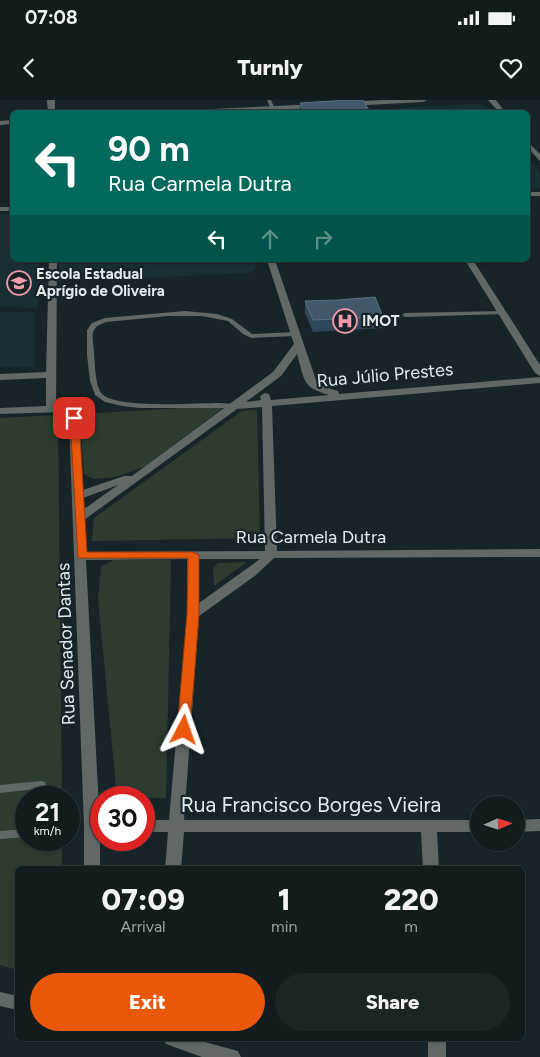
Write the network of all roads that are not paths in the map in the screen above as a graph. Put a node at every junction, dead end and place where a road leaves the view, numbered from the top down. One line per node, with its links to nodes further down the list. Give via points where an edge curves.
1 (269, 100): 8 (lane)
2 (423, 100): 4 (street)
3 (492, 100): 11 (street)
4 (369, 101): 6 (street)
5 (220, 103): 9 (street)
6 (341, 104)
7 (322, 105): 8 (street)
8 (273, 108): 10 (street)
9 (222, 110)
10 (248, 110)
11 (500, 110)
12 (530, 146): 13 (street)
13 (540, 159)
14 (53, 262): 21 (street)
15 (272, 262): 19 (street)
16 (470, 262): 17 (street)
17 (502, 313): 18 (lane); 20 (street)
18 (405, 315)
19 (297, 339): 24 (street, via 286,364); 25 (street, via 312,384); 27 (lane, via 251,336 230,320 191,313 105,320 94,324 90,330 94,385 105,400 131,406 208,403)
20 (540, 373)
21 (52, 375): 22 (street); 28 (street)
22 (0, 376)
23 (540, 380): 25 (street, Rua Júlio Prestes)
24 (262, 385): 26 (street); 27 (street)
25 (343, 396): 26 (street, Rua Júlio Prestes)
26 (267, 402): 27 (street, Rua Júlio Prestes); 35 (street)
27 (233, 406): 30 (street)
28 (51, 408): 29 (street); 31 (street, Rua Senador Dantas, via 70,411 74,418)
29 (0, 411)
30 (145, 472): 31 (street); 32 (street)
31 (78, 496): 32 (street, Rua Senador Dantas)
32 (79, 518): 36 (street, Rua Senador Dantas)
33 (540, 553): 35 (street, Rua Carmela Dutra)
34 (193, 555): 35 (street, Rua Carmela Dutra); 36 (street, Rua Carmela Dutra); 37 (street)
35 (271, 555): 37 (street)
36 (82, 556): 39 (street, Rua Senador Dantas)
37 (193, 614): 43 (street)
38 (41, 785): 40 (lane)
39 (95, 786)
40 (0, 789)
41 (540, 825): 45 (street)
42 (155, 826): 43 (street, Rua Francisco Borges Vieira)
43 (176, 826): 46 (street, Rua Francisco Borges Vieira); 51 (street)
44 (470, 826): 46 (street, Rua Francisco Borges Vieira)
45 (525, 826)
46 (429, 828): 52 (street)
47 (15, 834): 48 (lane)
48 (0, 835)
49 (94, 851): 50 (street, Rua Senador Dantas)
50 (92, 866)
51 (173, 866)
52 (431, 866)
53 (0, 999): 54 (street)
54 (15, 1002)
55 (177, 1041): 57 (street)
56 (437, 1041): 59 (street)
57 (207, 1054): 58 (street)
58 (232, 1057)
59 (437, 1057)

